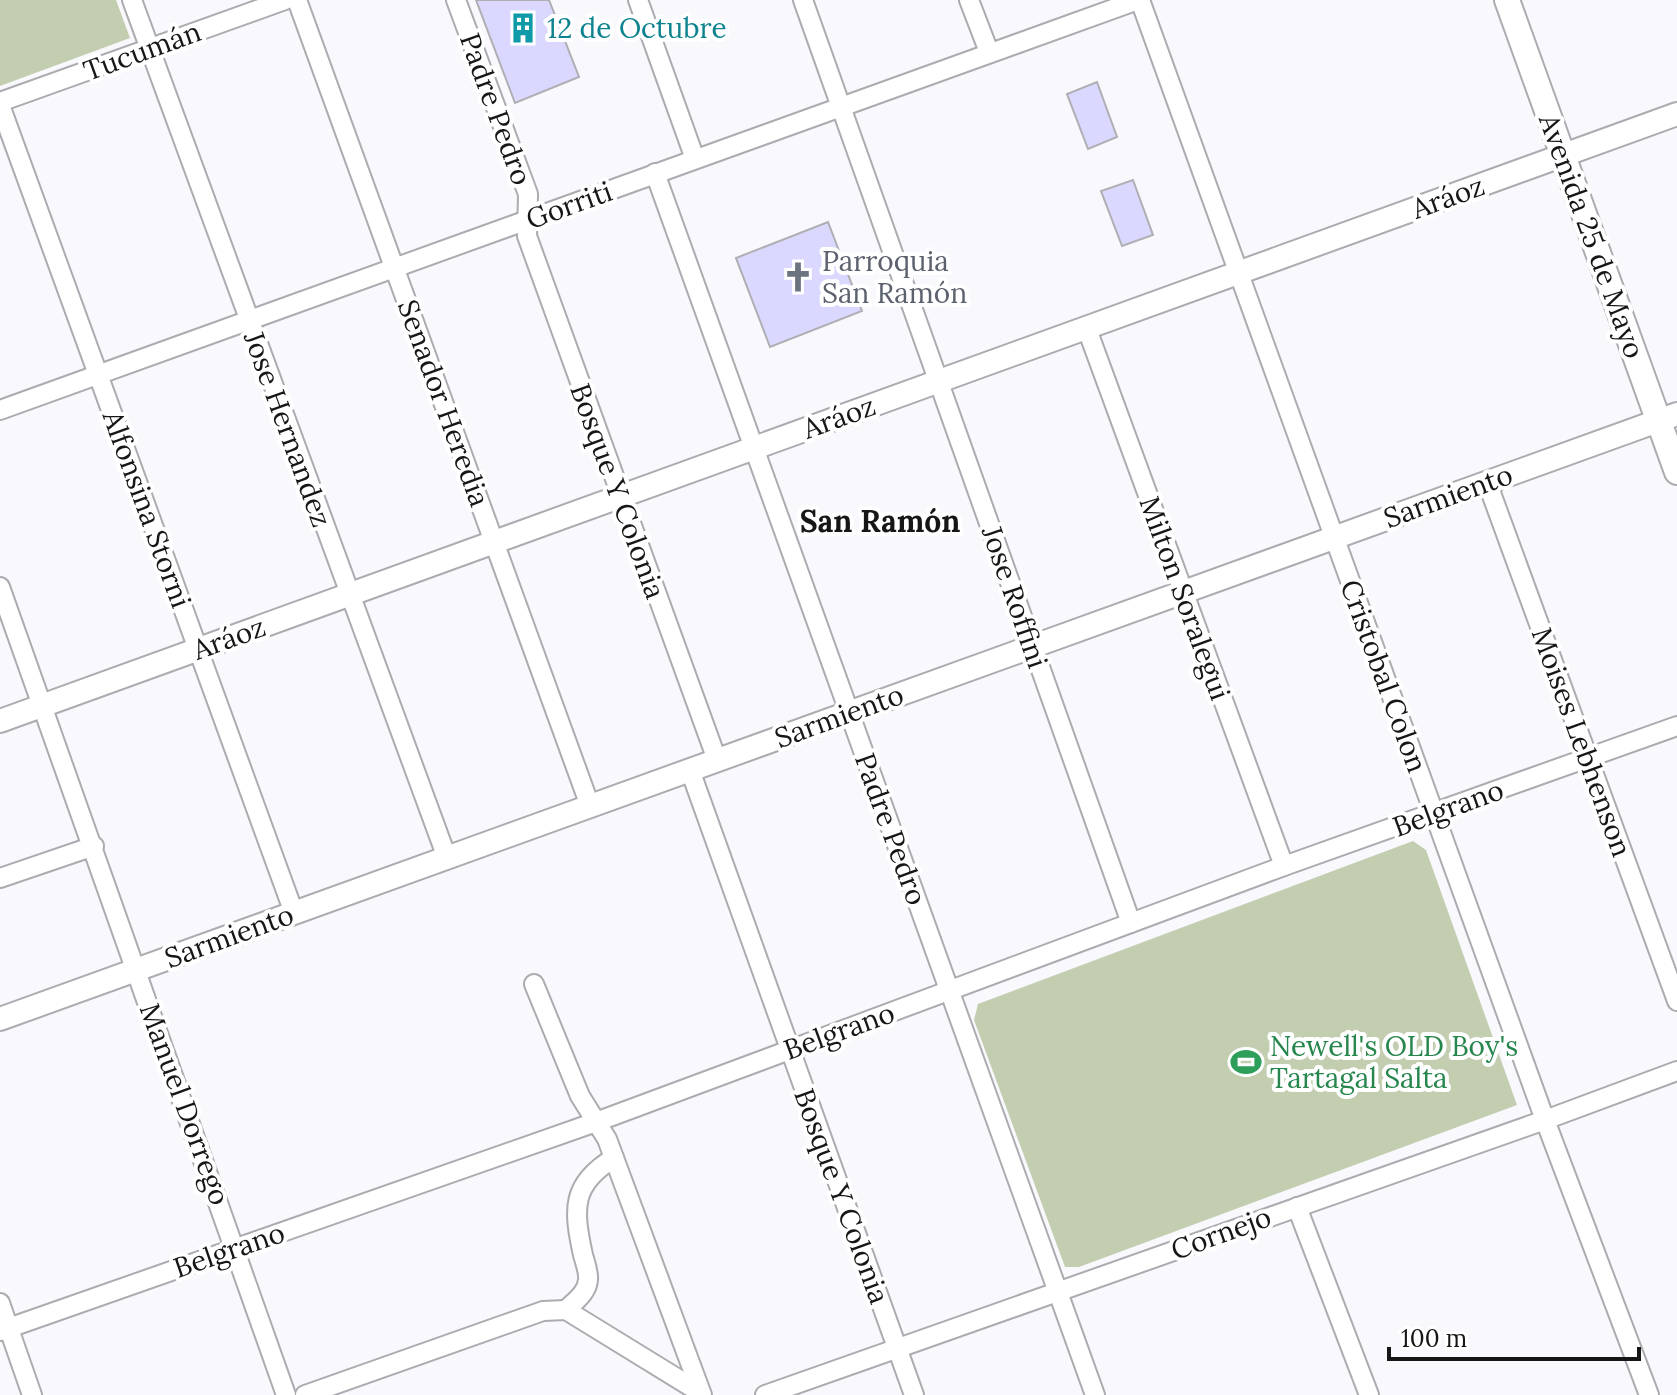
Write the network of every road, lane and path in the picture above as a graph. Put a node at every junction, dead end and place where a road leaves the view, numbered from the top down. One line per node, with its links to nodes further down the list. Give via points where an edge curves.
1 (132, 0): 10 (street, Jose Hernandez)
2 (285, 0): 10 (street, Tucumán)
3 (297, 0): 19 (street, Senador Heredia)
4 (456, 0): 18 (street, Padre Pedro, via 528,194)
5 (638, 0): 16 (street)
6 (803, 0): 13 (street, Jose Roffini)
7 (969, 0): 11 (street)
8 (1139, 0): 11 (street, Gorriti); 20 (street, Cristobal Colon)
9 (1507, 0): 15 (main road, Avenida 25 de Mayo)
10 (150, 48): 12 (street, Tucumán); 21 (street, Jose Hernandez)
11 (989, 52): 13 (street, Gorriti)
12 (0, 103): 23 (street, Alfonsina Storni)
13 (842, 106): 16 (street, Gorriti); 24 (street, Jose Roffini)
14 (1677, 114): 15 (street, Aráoz)
15 (1563, 155): 20 (street, Aráoz); 26 (main road, Avenida 25 de Mayo)
16 (695, 159): 17 (street, Gorriti)
17 (655, 173): 18 (street, Gorriti); 27 (street, Padre Pedro)
18 (526, 220): 19 (street, Gorriti); 30 (street, Bosque Y Colonia, via 527,236)
19 (395, 267): 21 (street, Gorriti); 32 (street, Senador Heredia)
20 (1238, 274): 22 (street, Aráoz); 31 (street, Cristobal Colon)
21 (248, 320): 23 (street, Gorriti); 35 (street, Jose Hernandez)
22 (1087, 329): 24 (street, Aráoz); 34 (street, Milton Soralegui)
23 (98, 374): 25 (street, Gorriti); 37 (street, Alfonsina Storni)
24 (939, 381): 27 (street, Aráoz); 36 (street, Jose Roffini)
25 (0, 410)
26 (1668, 417): 28 (main road, Avenida 25 de Mayo); 29 (street, Sarmiento)
27 (754, 448): 30 (street, Aráoz); 39 (street, Padre Pedro)
28 (1677, 472)
29 (1487, 482): 31 (street, Sarmiento); 42 (street, Moises Lebhenson)
30 (620, 496): 32 (street, Aráoz); 43 (street, Bosque Y Colonia)
31 (1333, 538): 34 (street, Sarmiento); 46 (street, Cristobal Colon)
32 (495, 543): 35 (street, Aráoz); 45 (street, Senador Heredia)
33 (0, 587): 38 (street, Manuel Dorrego)
34 (1183, 592): 36 (street, Sarmiento); 49 (street, Milton Soralegui)
35 (349, 595): 37 (street, Aráoz); 48 (street, Jose Hernandez)
36 (1033, 647): 39 (street, Sarmiento); 52 (street, Jose Roffini)
37 (198, 649): 38 (street, Aráoz); 51 (street, Alfonsina Storni)
38 (44, 705): 40 (street, Aráoz); 47 (street, Manuel Dorrego)
39 (849, 713): 43 (street, Sarmiento); 55 (street, Padre Pedro)
40 (0, 721)
41 (1677, 726): 42 (street, Belgrano)
42 (1588, 757): 46 (street, Belgrano); 56 (street, Moises Lebhenson)
43 (717, 760): 44 (street, Sarmiento)
44 (690, 770): 45 (street, Sarmiento); 58 (street, Bosque Y Colonia)
45 (590, 806): 48 (street, Sarmiento)
46 (1434, 813): 49 (street, Belgrano); 60 (street, Cristobal Colon)
47 (94, 846): 50 (street); 53 (street, Manuel Dorrego)
48 (447, 858): 51 (street, Sarmiento)
49 (1284, 866): 52 (street, Belgrano)
50 (0, 878)
51 (294, 913): 53 (street, Sarmiento)
52 (1131, 923): 55 (street, Belgrano)
53 (138, 969): 57 (street, Sarmiento); 64 (street, Manuel Dorrego)
54 (534, 984): 61 (street)
55 (949, 990): 58 (street, Belgrano); 65 (street, Padre Pedro)
56 (1677, 1001)
57 (0, 1019)
58 (790, 1049): 61 (street, Belgrano); 69 (street, Bosque Y Colonia)
59 (1677, 1071): 60 (street, Cornejo)
60 (1545, 1120): 63 (street, Cornejo); 78 (street, Cristobal Colon)
61 (596, 1122): 62 (street); 64 (street, Belgrano)
62 (614, 1158): 67 (street, via 590,1172 578,1198 575,1216 588,1279 582,1295); 70 (street)
63 (1297, 1207): 65 (street, Cornejo); 77 (street)
64 (236, 1247): 68 (street, Belgrano); 72 (street, Manuel Dorrego)
65 (1057, 1292): 69 (street, Cornejo); 76 (street, Padre Pedro)
66 (0, 1303): 68 (street)
67 (566, 1310): 70 (street); 73 (street, via 543,1311)
68 (4, 1330): 71 (street)
69 (896, 1347): 74 (street, Cornejo); 75 (street, Bosque Y Colonia)
70 (701, 1394)
71 (32, 1395)
72 (286, 1395)
73 (305, 1395)
74 (765, 1395)
75 (914, 1395)
76 (1095, 1395)
77 (1369, 1395)
78 (1649, 1395)

